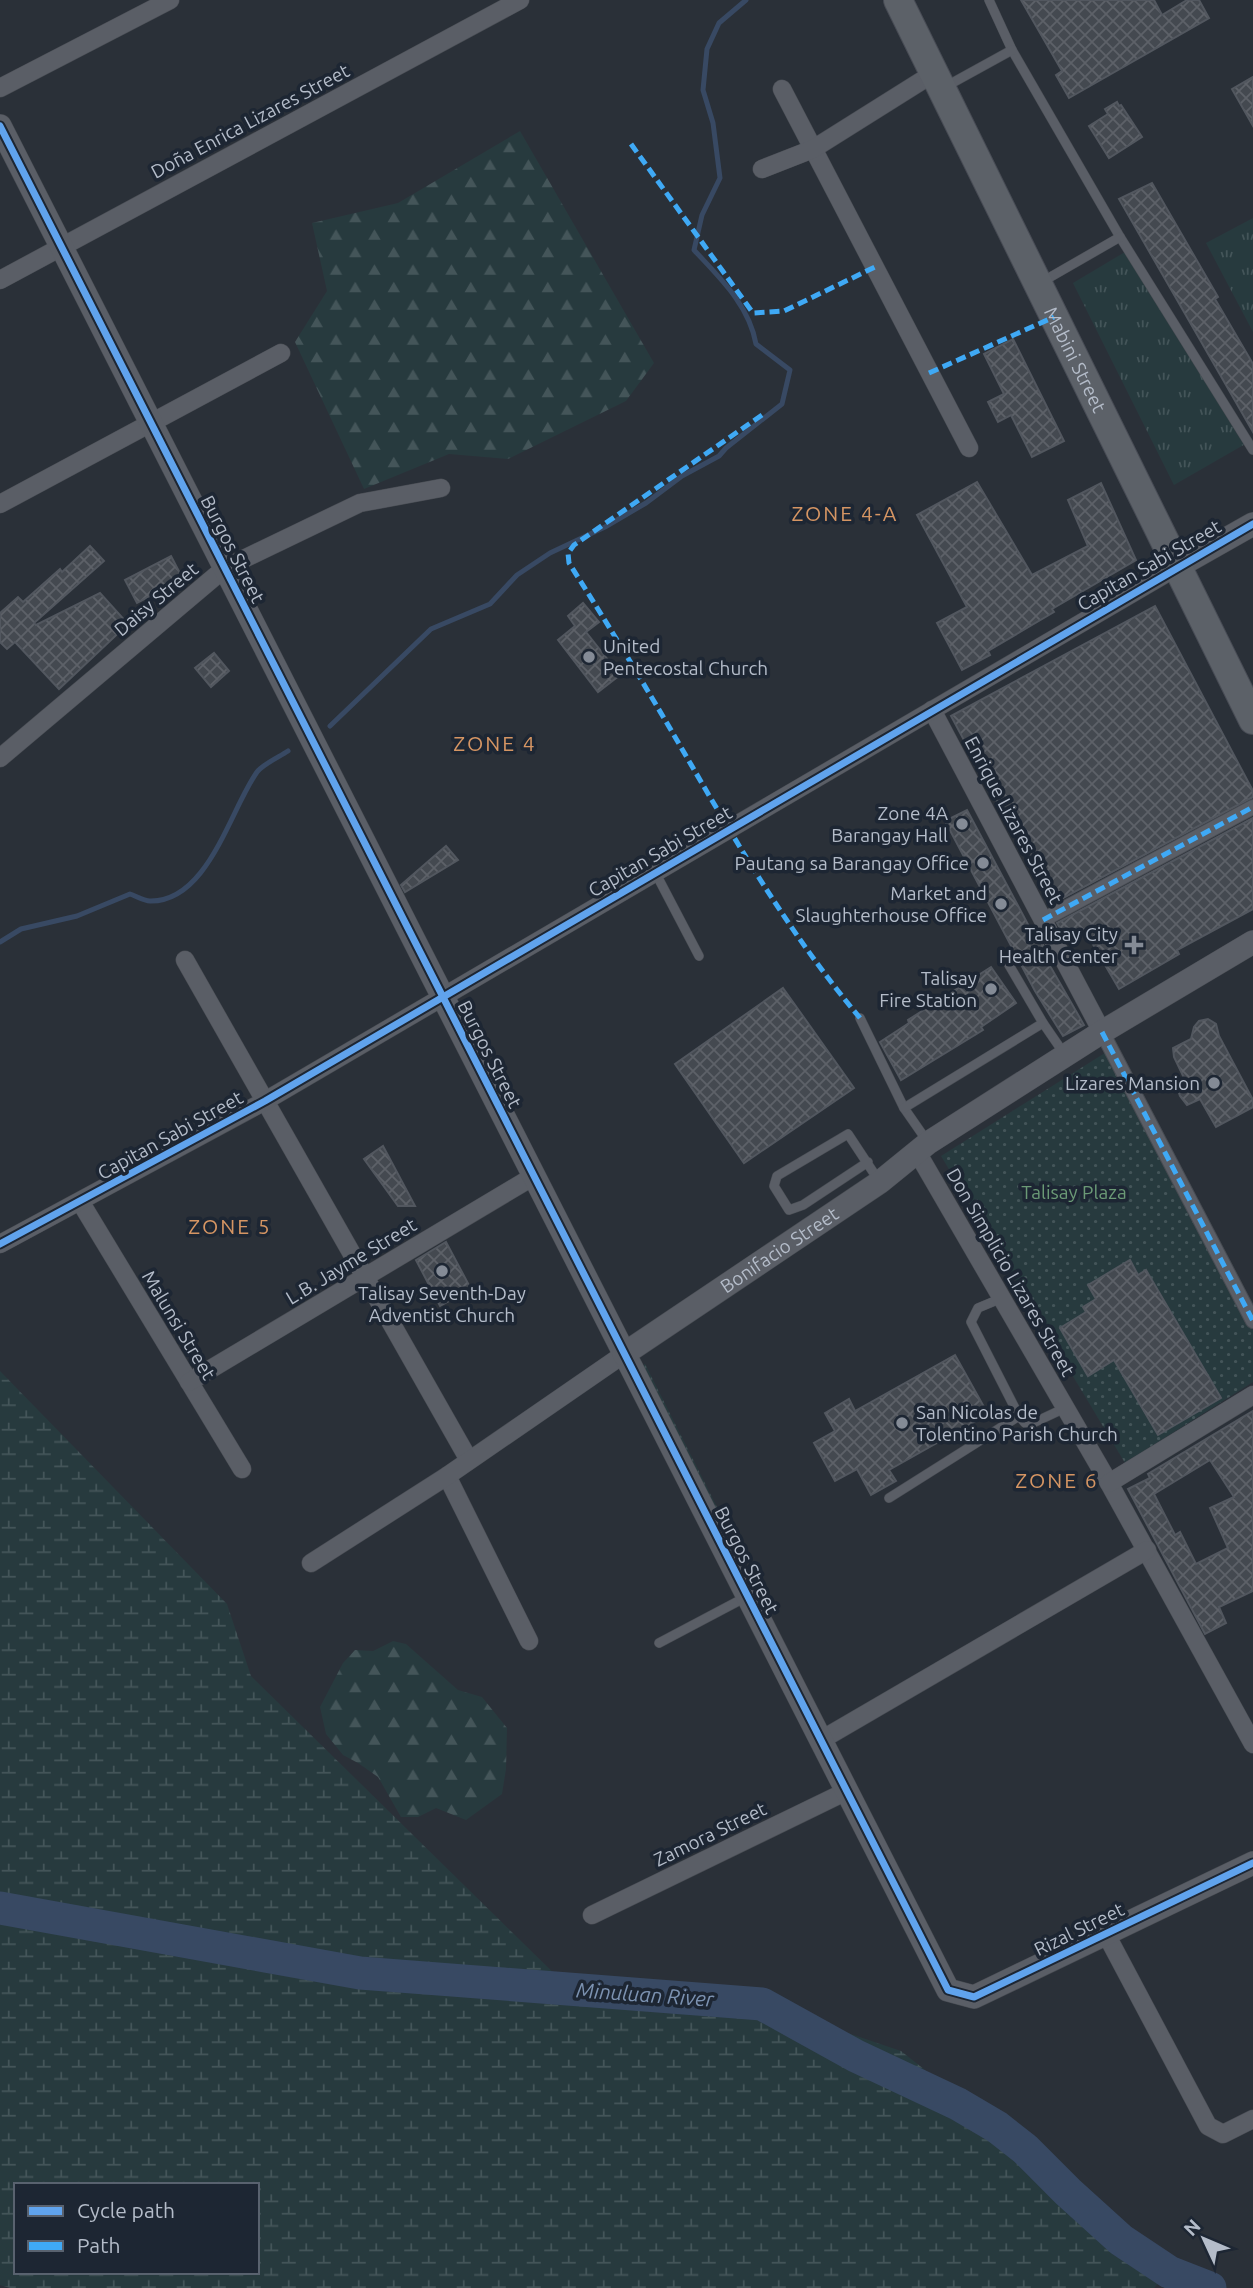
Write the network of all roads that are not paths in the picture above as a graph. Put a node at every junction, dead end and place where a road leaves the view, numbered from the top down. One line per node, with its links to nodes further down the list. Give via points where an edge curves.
1 (170, 0): 7 (street)
2 (520, 0): 13 (street, Doña Enrica Lizares Street)
3 (898, 0): 6 (main road, Mabini Street)
4 (989, 0): 5 (lane)
5 (1013, 50): 6 (lane); 12 (lane)
6 (938, 81): 10 (street); 15 (main road, Mabini Street)
7 (0, 88)
8 (782, 89): 10 (street)
9 (0, 126): 13 (street, Burgos Street)
10 (813, 149): 11 (street); 18 (street)
11 (762, 169)
12 (1120, 237): 15 (lane); 19 (lane)
13 (61, 246): 14 (street, Doña Enrica Lizares Street); 17 (street, Burgos Street)
14 (0, 280)
15 (1038, 284): 23 (main road, Mabini Street)
16 (281, 353): 17 (street)
17 (151, 422): 21 (street); 24 (street, Burgos Street)
18 (969, 448)
19 (1253, 450)
20 (441, 488): 24 (street, Daisy Street, via 360,503)
21 (0, 504)
22 (1253, 524): 23 (street, Capitan Sabi Street)
23 (1177, 567): 25 (street, Capitan Sabi Street); 26 (main road, Mabini Street)
24 (225, 568): 27 (street, Daisy Street); 35 (street, Burgos Street)
25 (932, 710): 29 (street, Capitan Sabi Street); 30 (street, Enrique Lizares Street)
26 (1253, 720)
27 (0, 758)
28 (1253, 807): 30 (street)
29 (655, 872): 32 (lane); 35 (street, Capitan Sabi Street)
30 (1043, 920): 38 (street, Enrique Lizares Street)
31 (1253, 942): 38 (street, Bonifacio Street)
32 (699, 956)
33 (185, 960): 40 (street)
34 (1009, 965): 37 (lane)
35 (443, 997): 40 (street, Capitan Sabi Street); 44 (street, Burgos Street)
36 (860, 1018): 41 (lane)
37 (1042, 1023): 39 (lane); 41 (lane)
38 (1102, 1032): 39 (street, Bonifacio Street); 49 (street, Enrique Lizares Street)
39 (1066, 1056): 42 (street, Bonifacio Street)
40 (265, 1101): 45 (street, Capitan Sabi Street); 47 (street)
41 (904, 1108): 42 (lane)
42 (922, 1148): 43 (street, Bonifacio Street); 48 (street, Don Simplicio Lizares Street)
43 (874, 1172): 43 (lane, via 789,1210 774,1186 777,1176 848,1134); 50 (street, Bonifacio Street)
44 (534, 1176): 47 (street, L.B. Jayme Street); 50 (street, Burgos Street)
45 (81, 1203): 46 (street, Capitan Sabi Street); 51 (street, Malunsi Street)
46 (0, 1244)
47 (365, 1277): 51 (street, L.B. Jayme Street); 55 (street)
48 (1002, 1298): 53 (street, Don Simplicio Lizares Street); 54 (lane, via 978,1308 971,1322)
49 (1253, 1321)
50 (624, 1353): 55 (street, Bonifacio Street); 62 (street, Burgos Street)
51 (189, 1382): 56 (street, Malunsi Street)
52 (1253, 1395): 58 (street)
53 (1065, 1408): 54 (lane, via 1032,1423); 58 (street, Don Simplicio Lizares Street)
54 (1019, 1416): 59 (lane)
55 (469, 1460): 57 (street, Bonifacio Street)
56 (242, 1469)
57 (447, 1476): 61 (street, Bonifacio Street); 63 (street)
58 (1109, 1483): 60 (street, Don Simplicio Lizares Street)
59 (889, 1498)
60 (1147, 1550): 65 (street); 66 (street, Don Simplicio Lizares Street)
61 (311, 1563)
62 (747, 1596): 64 (lane); 65 (street, Burgos Street)
63 (529, 1641)
64 (659, 1643)
65 (821, 1740): 67 (street, Burgos Street)
66 (1253, 1744)
67 (847, 1791): 69 (street, Zamora Street); 71 (street, Burgos Street)
68 (1253, 1863): 70 (street, Rizal Street)
69 (592, 1915)
70 (1106, 1934): 71 (street, Rizal Street, via 974,1997 948,1990); 72 (street, via 1208,2126 1223,2134)
71 (933, 1960)
72 (1253, 2119)

